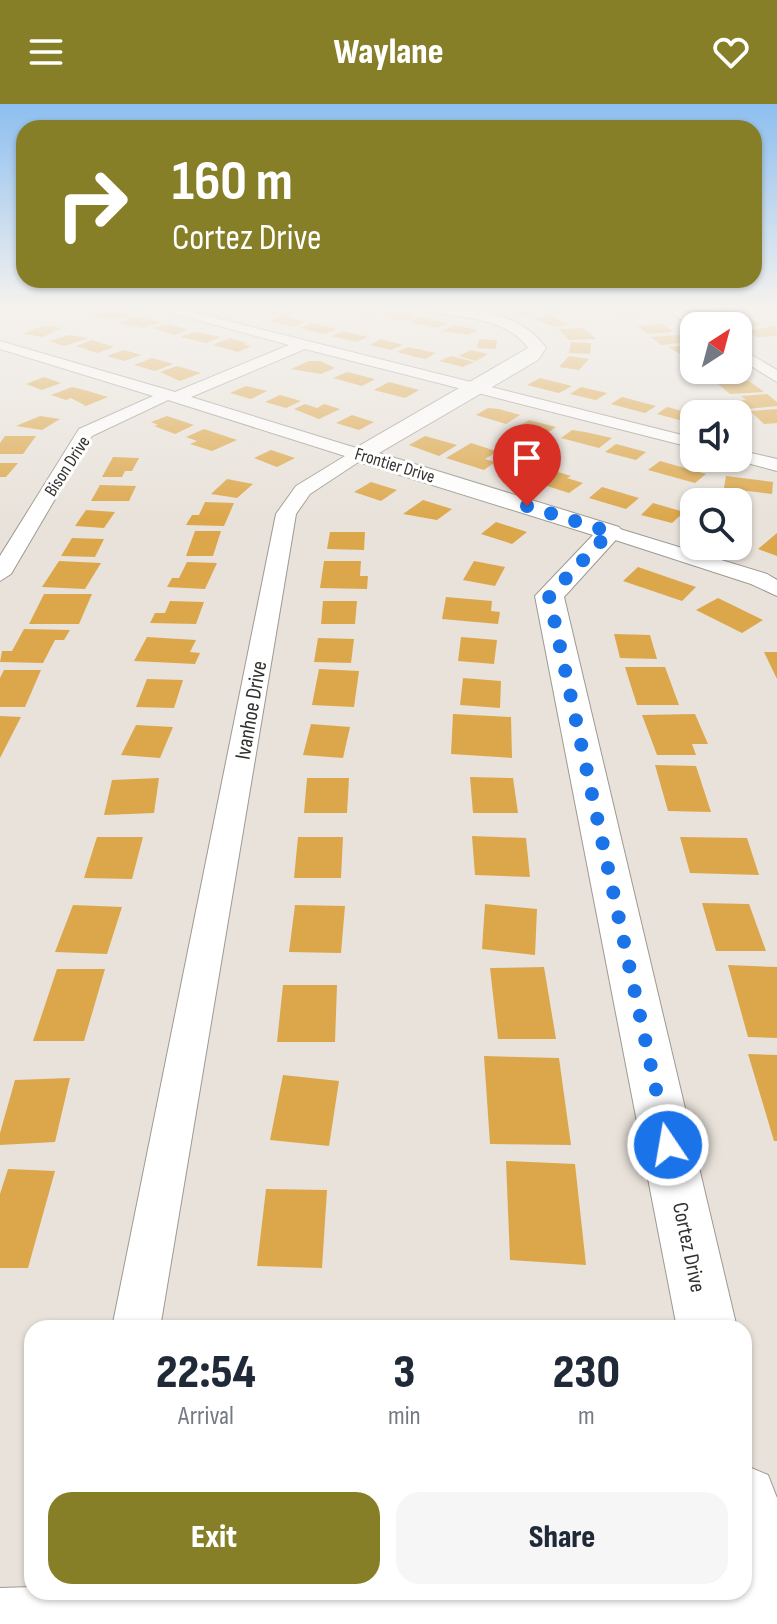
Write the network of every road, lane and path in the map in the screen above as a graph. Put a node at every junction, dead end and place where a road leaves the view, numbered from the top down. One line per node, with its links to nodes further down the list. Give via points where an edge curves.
1 (108, 377): 6 (street, Frontier Drive)
2 (220, 377): 6 (street, Bison Drive)
3 (432, 377): 5 (street)
4 (496, 377): 5 (street, Ivanhoe Drive)
5 (477, 388): 7 (street); 8 (street, Ivanhoe Drive)
6 (171, 396): 8 (street, Frontier Drive); 12 (street, Bison Drive, via 85,433)
7 (680, 439)
8 (360, 455): 11 (street, Frontier Drive); 14 (street, Ivanhoe Drive, via 303,490 286,514)
9 (752, 459): 10 (street)
10 (777, 465)
11 (610, 532): 13 (street, Frontier Drive); 15 (street, Cortez Drive, via 549,596)
12 (0, 574)
13 (777, 589)
14 (137, 1320)
15 (705, 1320)
16 (752, 1536): 20 (street)
17 (85, 1603): 18 (street); 19 (street)
18 (0, 1617)
19 (725, 1624)
20 (771, 1624)

